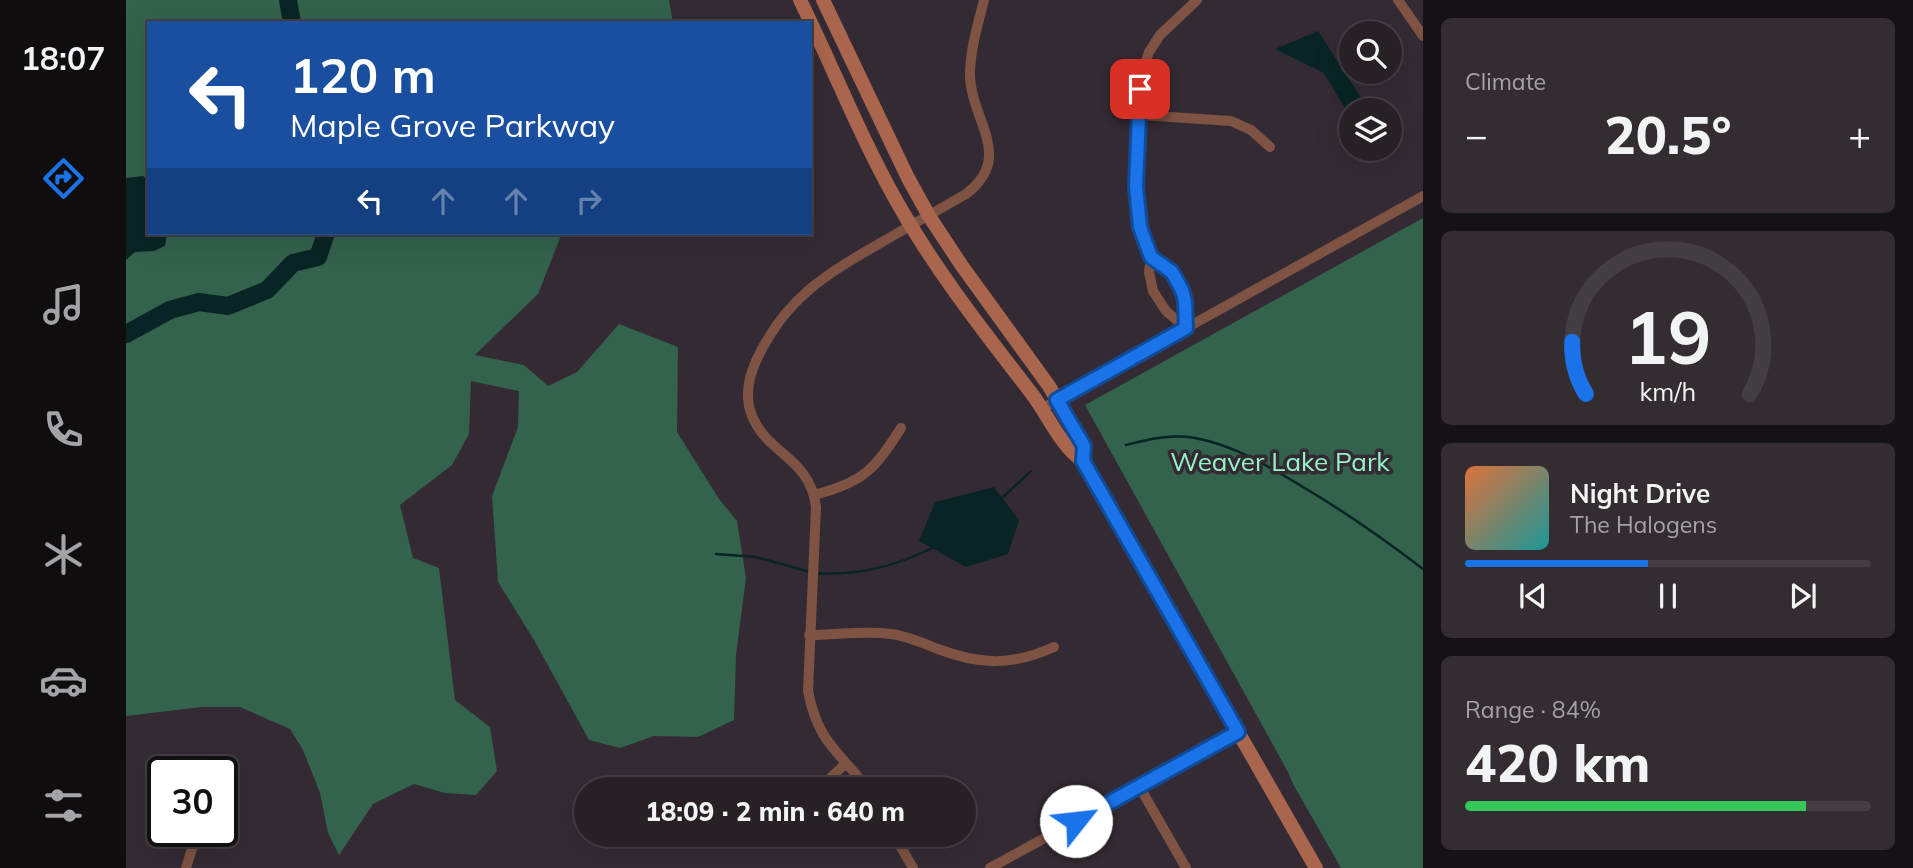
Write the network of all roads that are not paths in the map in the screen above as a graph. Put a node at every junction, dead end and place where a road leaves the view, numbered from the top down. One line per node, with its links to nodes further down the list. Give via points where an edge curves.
1 (800, 0): 6 (main road)
2 (823, 0): 12 (main road)
3 (984, 0): 12 (street, via 970,75 990,147 988,166 974,188)
4 (1197, 0): 9 (street, via 1149,52 1140,89)
5 (1398, 0): 8 (street)
6 (810, 21)
7 (812, 25): 13 (main road)
8 (1423, 37)
9 (1140, 115): 10 (street, via 1231,121 1251,130); 14 (street, via 1136,207)
10 (1270, 148)
11 (1423, 196): 15 (street)
12 (929, 216): 13 (street); 16 (main road)
13 (911, 226): 17 (main road, via 975,321); 20 (street, via 815,282 778,322 752,370 748,386 752,416 769,442 799,467)
14 (1151, 257): 15 (street, via 1153,291 1166,311); 15 (street, via 1172,272 1182,290)
15 (1186, 328): 16 (street)
16 (1057, 400): 17 (street); 19 (main road, via 1084,446)
17 (1043, 408): 19 (main road, via 1070,453)
18 (901, 428): 20 (street, via 864,475 851,484)
19 (1083, 461): 23 (main road)
20 (814, 495): 21 (street)
21 (809, 635): 22 (street, via 894,634 991,662 1025,658); 24 (street, via 812,711 819,729)
22 (1054, 647)
23 (1238, 732): 27 (street); 34 (main road)
24 (845, 764): 25 (street); 26 (street)
25 (831, 777)
26 (857, 777)
27 (1139, 786): 32 (street); 33 (street)
28 (193, 847): 30 (street)
29 (901, 847): 31 (street)
30 (186, 868)
31 (914, 868)
32 (990, 868)
33 (1186, 868)
34 (1316, 868)

